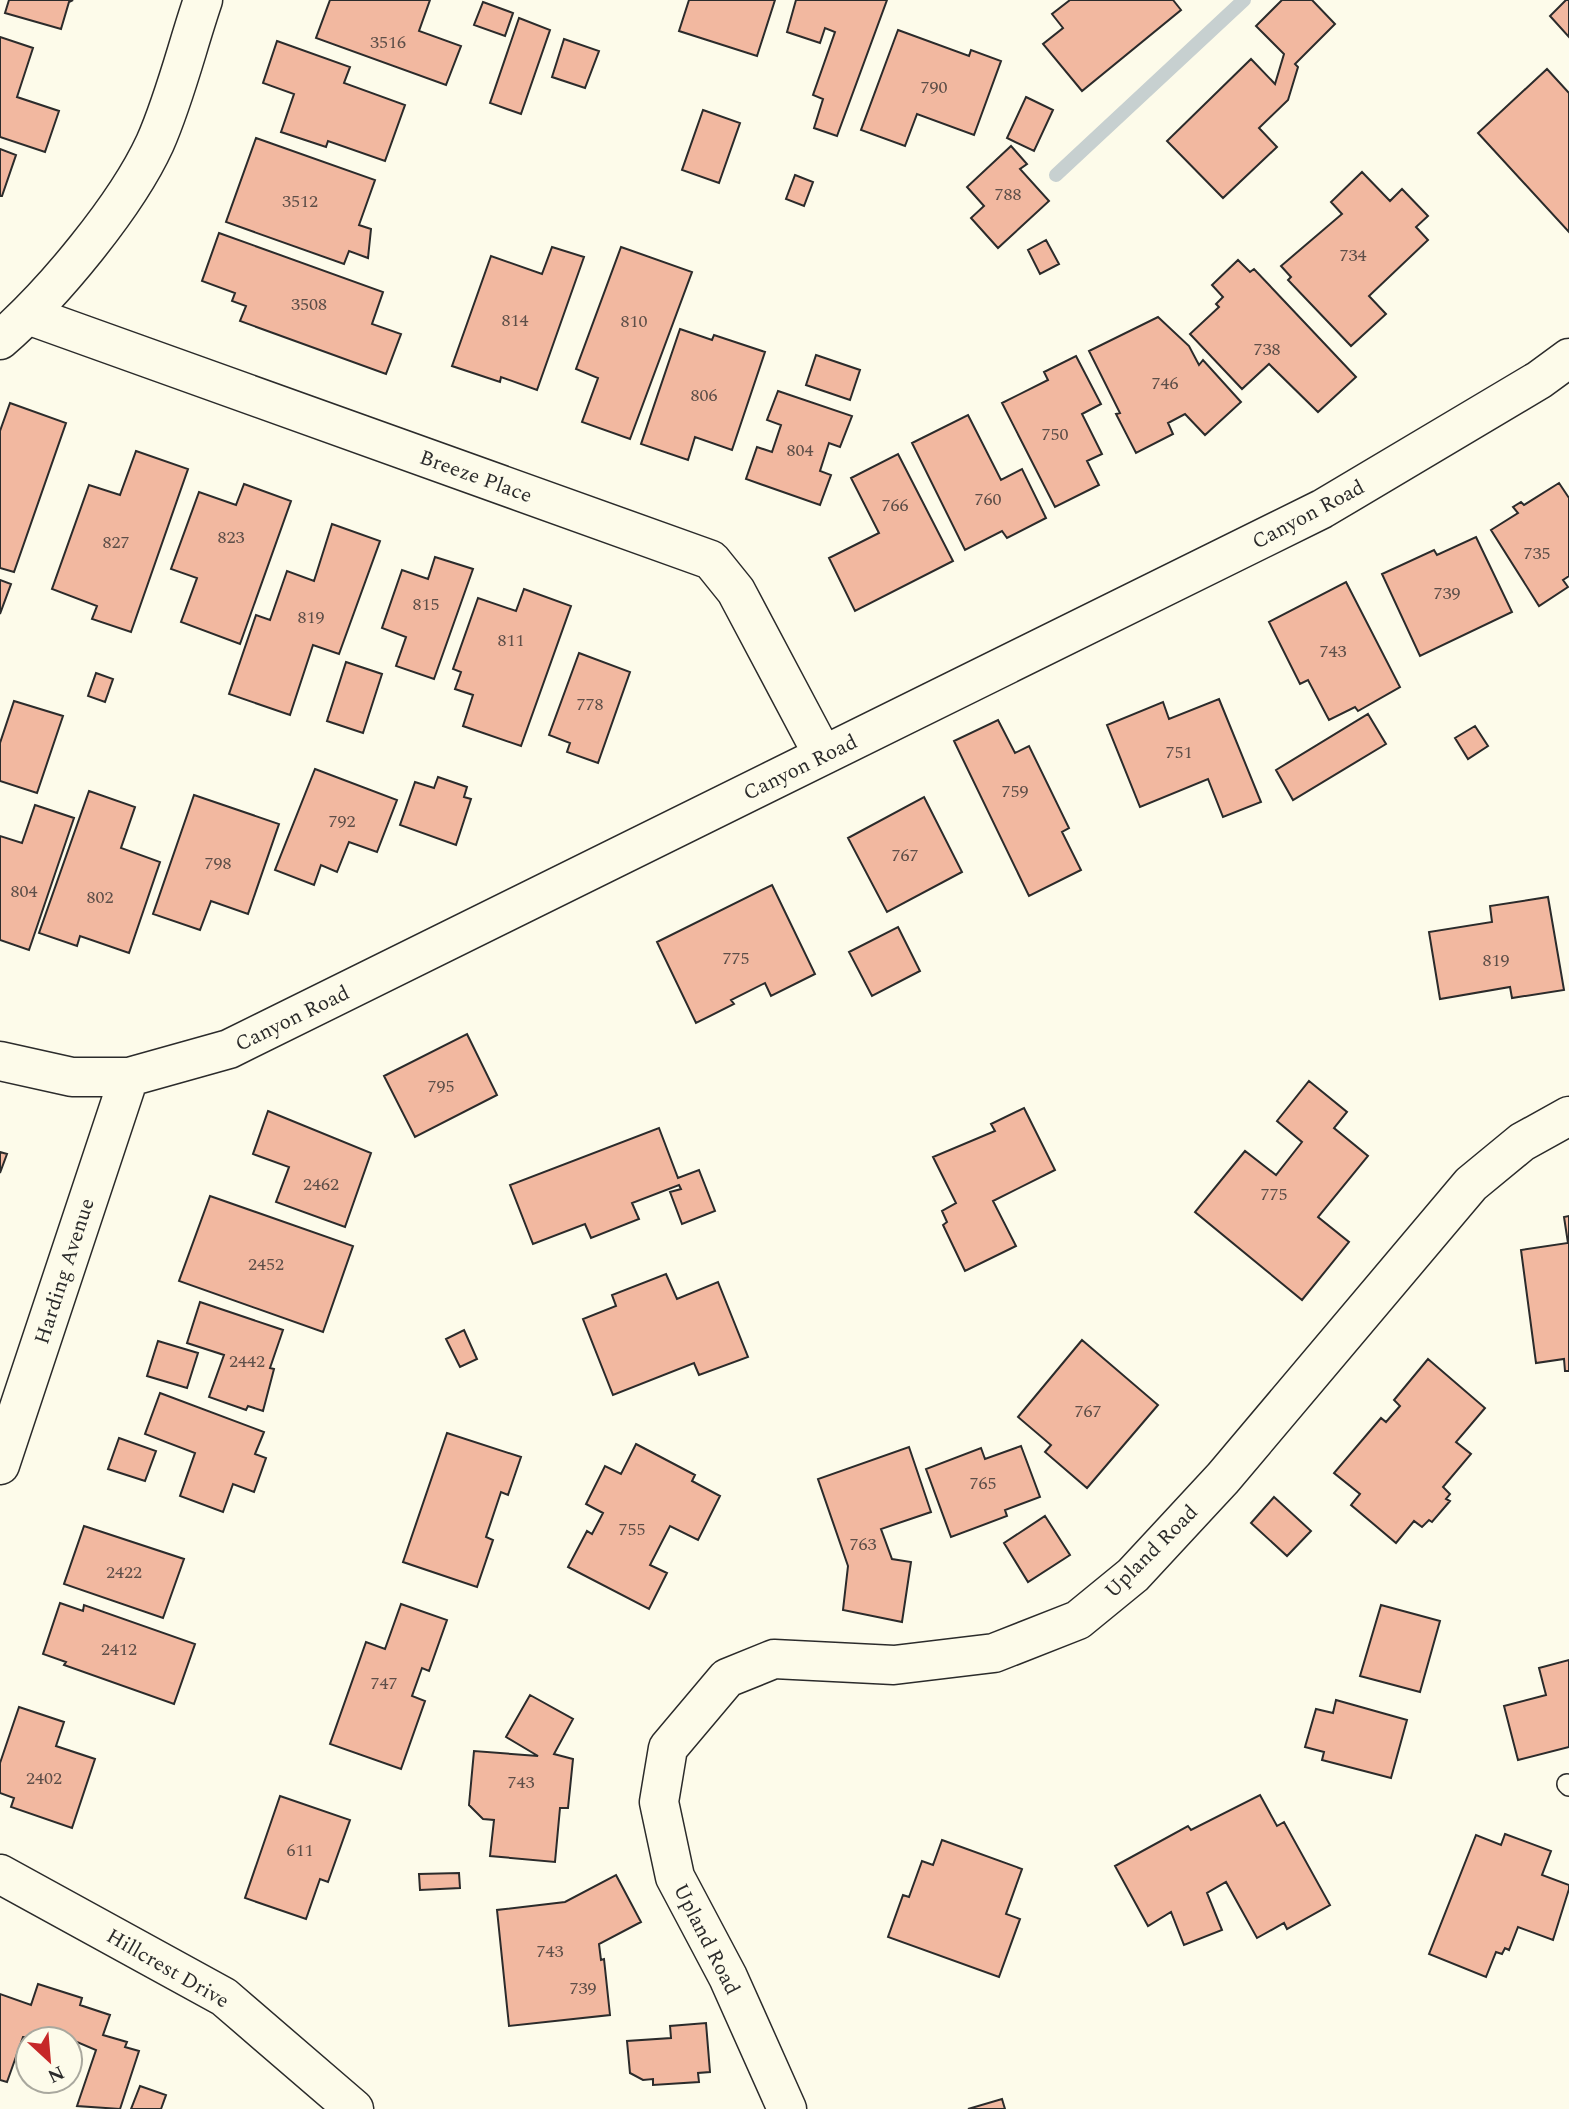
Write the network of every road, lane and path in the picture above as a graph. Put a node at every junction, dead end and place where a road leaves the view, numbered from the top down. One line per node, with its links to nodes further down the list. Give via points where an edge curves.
1 (203, 0): 2 (street, via 155,143 119,206)
2 (28, 316): 3 (street); 5 (street, Breeze Place, via 711,559 736,591)
3 (0, 340)
4 (1569, 358): 5 (street, Canyon Road, via 1322,509)
5 (823, 755): 7 (street, Canyon Road, via 229,1049)
6 (0, 1061): 7 (street, Canyon Road, via 72,1077)
7 (129, 1077): 9 (street, Harding Avenue)
8 (1569, 1115): 12 (street, Upland Road, via 1522,1142 1471,1184 1223,1478 1133,1576 1078,1620 994,1653 894,1665 774,1658 727,1678 668,1748 659,1802 675,1877 728,1977)
9 (0, 1465)
10 (0, 1874): 11 (street, Hillcrest Drive, via 224,1997)
11 (354, 2109)
12 (787, 2109)

